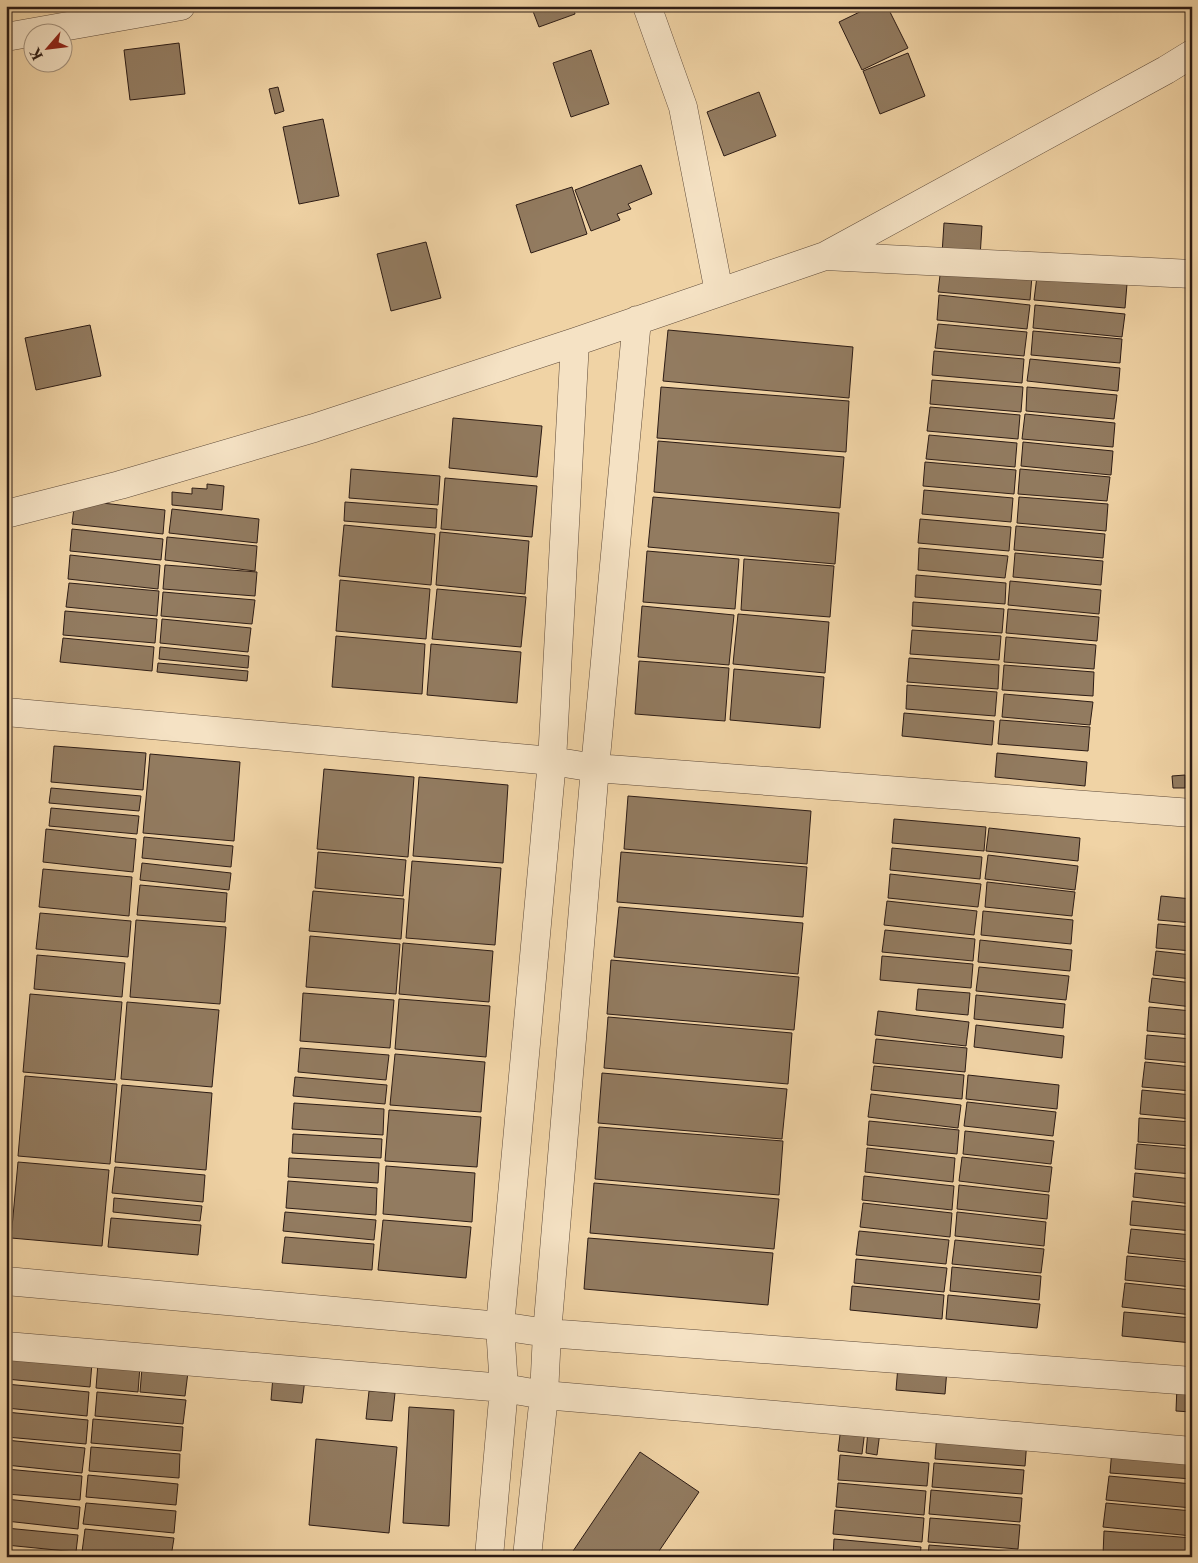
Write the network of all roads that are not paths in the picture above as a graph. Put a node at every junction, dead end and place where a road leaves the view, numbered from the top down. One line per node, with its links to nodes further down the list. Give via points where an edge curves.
1 (181, 6): 3 (street)
2 (647, 6): 7 (street, via 683,107)
3 (6, 36)
4 (1192, 54): 5 (street)
5 (825, 256): 6 (street); 7 (street)
6 (1192, 274)
7 (719, 292): 8 (street)
8 (637, 320): 9 (street); 13 (street)
9 (575, 342): 10 (street, via 314,428 120,485); 12 (street)
10 (6, 514)
11 (6, 712): 12 (street)
12 (552, 761): 13 (street); 16 (street)
13 (595, 768): 14 (street); 17 (street)
14 (1192, 813)
15 (6, 1281): 16 (street)
16 (500, 1326): 17 (street); 20 (street)
17 (547, 1333): 19 (street); 21 (street)
18 (6, 1346): 20 (street)
19 (1192, 1381)
20 (504, 1388): 21 (street); 23 (street)
21 (544, 1395): 22 (street); 24 (street)
22 (1192, 1451)
23 (489, 1557)
24 (527, 1557)

